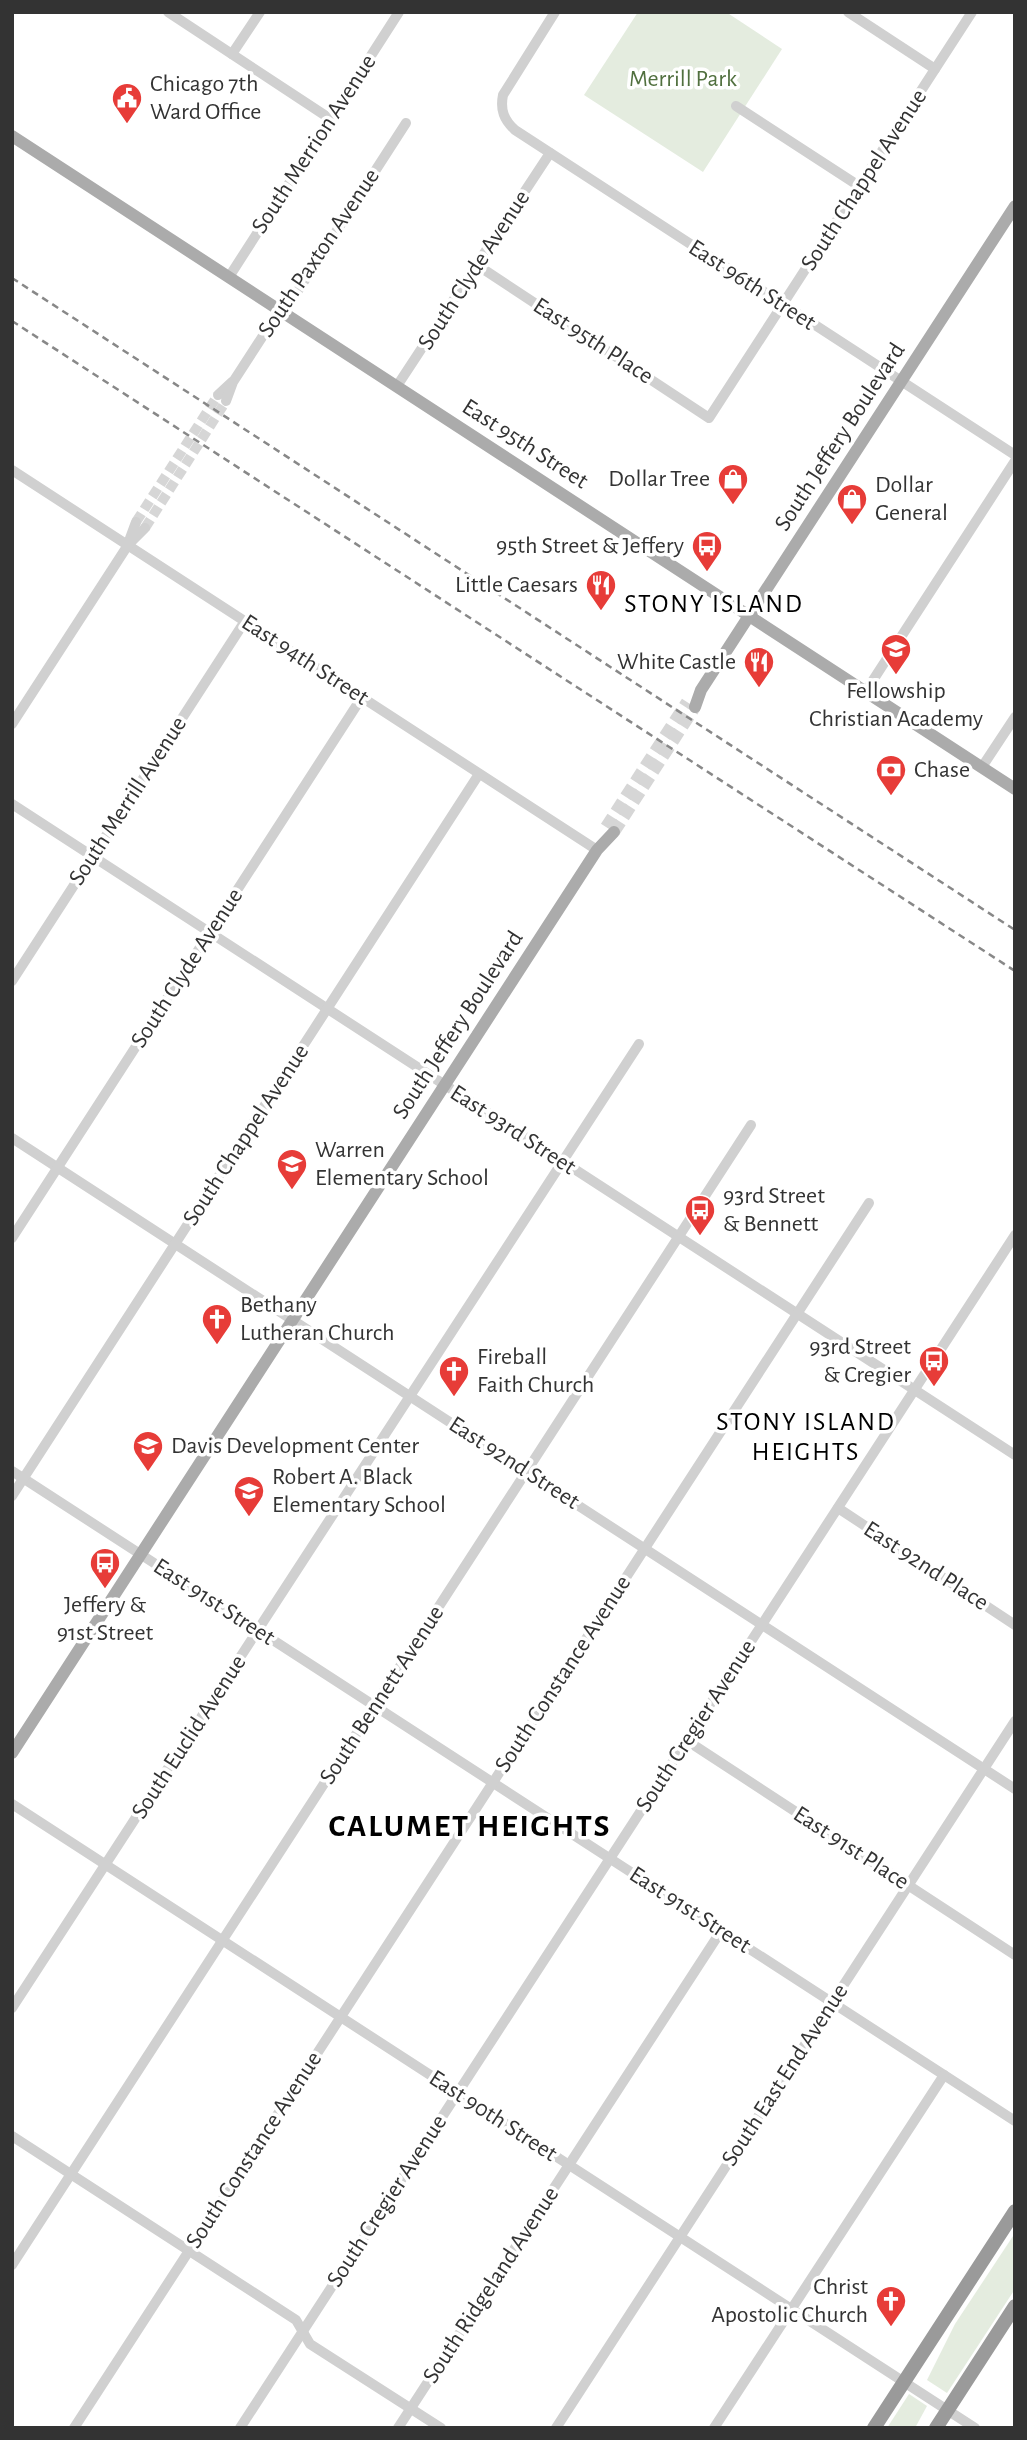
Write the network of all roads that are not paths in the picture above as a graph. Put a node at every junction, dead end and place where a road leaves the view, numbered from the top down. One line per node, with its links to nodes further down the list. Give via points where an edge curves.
1 (168, 12): 7 (street)
2 (260, 12): 7 (street)
3 (399, 12): 10 (street, South Merrion Avenue)
4 (555, 12): 13 (street, East 96th Street, via 506,86 501,104 507,123)
5 (848, 12): 8 (street)
6 (972, 12): 8 (street, South Chappel Avenue)
7 (232, 54): 10 (street)
8 (935, 69): 14 (street, South Chappel Avenue)
9 (736, 106): 14 (street)
10 (329, 118): 17 (street, South Merrion Avenue)
11 (406, 123): 19 (street, South Paxton Avenue)
12 (12, 136): 17 (main road, East 95th Street)
13 (550, 153): 16 (street, South Clyde Avenue); 18 (street, East 96th Street)
14 (859, 186): 18 (street, South Chappel Avenue)
15 (1015, 206): 20 (main road, South Jeffery Boulevard)
16 (477, 265): 21 (street, South Clyde Avenue); 23 (street, East 95th Place)
17 (229, 277): 19 (main road, East 95th Street)
18 (783, 304): 20 (street, East 96th Street); 23 (street, South Chappel Avenue)
19 (282, 311): 21 (main road, East 95th Street); 22 (street, South Paxton Avenue)
20 (901, 382): 24 (street, East 96th Street); 29 (main road, South Jeffery Boulevard)
21 (397, 386): 29 (main road, East 95th Street)
22 (222, 398)
23 (709, 418)
24 (1015, 455)
25 (1015, 461): 31 (street)
26 (12, 470): 28 (street, East 94th Street)
27 (141, 525): 28 (street)
28 (128, 545): 30 (street, East 94th Street); 35 (street)
29 (749, 615): 31 (main road, East 95th Street); 33 (main road, South Jeffery Boulevard)
30 (244, 621): 32 (street, East 94th Street); 42 (street, South Merrill Avenue)
31 (866, 691): 36 (main road, East 95th Street)
32 (362, 697): 37 (street, East 94th Street); 43 (street, South Clyde Avenue)
33 (691, 704)
34 (1015, 717): 36 (street)
35 (12, 724)
36 (982, 767): 38 (main road, East 95th Street)
37 (480, 774): 41 (street, East 94th Street); 45 (street, South Chappel Avenue)
38 (1015, 789)
39 (12, 804): 42 (street, East 93rd Street)
40 (610, 829): 41 (main road, South Jeffery Boulevard)
41 (597, 850): 47 (main road, South Jeffery Boulevard)
42 (93, 857): 43 (street, East 93rd Street); 44 (street, South Merrill Avenue)
43 (210, 933): 45 (street, East 93rd Street); 51 (street, South Clyde Avenue)
44 (12, 981)
45 (327, 1009): 47 (street, East 93rd Street); 56 (street, South Chappel Avenue)
46 (639, 1044): 50 (street, South Euclid Avenue)
47 (444, 1085): 50 (street, East 93rd Street); 58 (main road, South Jeffery Boulevard)
48 (751, 1125): 54 (street, South Bennett Avenue)
49 (12, 1138): 51 (street, East 92nd Street)
50 (561, 1161): 54 (street, East 93rd Street); 60 (street, South Euclid Avenue)
51 (58, 1167): 55 (street, South Clyde Avenue); 56 (street, East 92nd Street)
52 (869, 1203): 57 (street, South Constance Avenue)
53 (1015, 1235): 59 (street, South Cregier Avenue)
54 (678, 1237): 57 (street, East 93rd Street); 63 (street, South Bennett Avenue)
55 (12, 1238)
56 (176, 1244): 58 (street, East 92nd Street); 64 (street, South Chappel Avenue)
57 (797, 1314): 59 (street, East 93rd Street); 67 (street, South Constance Avenue)
58 (292, 1319): 60 (street, East 92nd Street); 68 (main road, South Jeffery Boulevard)
59 (914, 1390): 61 (street, East 93rd Street); 66 (street, South Cregier Avenue)
60 (409, 1395): 63 (street, East 92nd Street); 71 (street, South Euclid Avenue)
61 (1015, 1455)
62 (12, 1471): 64 (street, East 91st Street)
63 (527, 1471): 67 (street, East 92nd Street); 72 (street, South Bennett Avenue)
64 (24, 1478): 65 (street, South Chappel Avenue); 68 (street, East 91st Street)
65 (12, 1496)
66 (838, 1508): 69 (street, South Cregier Avenue); 70 (street, East 92nd Place)
67 (645, 1548): 69 (street, East 92nd Street); 77 (street, South Constance Avenue)
68 (141, 1554): 71 (street, East 91st Street); 75 (main road, South Jeffery Boulevard)
69 (762, 1624): 74 (street, South Cregier Avenue); 76 (street, East 92nd Street)
70 (1015, 1625)
71 (258, 1630): 72 (street, East 91st Street); 81 (street, South Euclid Avenue)
72 (375, 1706): 77 (street, East 91st Street); 84 (street, South Bennett Avenue)
73 (1015, 1721): 76 (street, South East End Avenue)
74 (686, 1741): 80 (street, South Cregier Avenue); 82 (street, East 91st Place)
75 (12, 1753)
76 (984, 1769): 78 (street, East 92nd Street); 82 (street, South East End Avenue)
77 (493, 1783): 80 (street, East 91st Street); 88 (street, South Constance Avenue)
78 (1015, 1789)
79 (12, 1804): 81 (street, East 90th Street)
80 (610, 1858): 83 (street, East 91st Street); 90 (street, South Cregier Avenue)
81 (106, 1865): 84 (street, East 90th Street); 87 (street, South Euclid Avenue)
82 (908, 1885): 85 (street, East 91st Place); 86 (street, South East End Avenue)
83 (721, 1931): 86 (street, East 91st Street); 93 (street, South Ridgeland Avenue)
84 (223, 1941): 88 (street, East 90th Street); 94 (street, South Bennett Avenue)
85 (1015, 1955)
86 (832, 2003): 89 (street, East 91st Street); 96 (street, South East End Avenue)
87 (12, 2008)
88 (341, 2017): 90 (street, East 90th Street); 97 (street, South Constance Avenue)
89 (944, 2075): 91 (street, East 91st Street); 100 (street)
90 (457, 2093): 93 (street, East 90th Street); 101 (street, South Cregier Avenue)
91 (1015, 2121)
92 (12, 2136): 94 (street)
93 (569, 2165): 96 (street, East 90th Street); 103 (street, South Ridgeland Avenue)
94 (71, 2175): 97 (street); 98 (street, South Bennett Avenue)
95 (1015, 2211): 102 (highway)
96 (680, 2237): 100 (street, East 90th Street); 109 (street, South East End Avenue)
97 (189, 2251): 101 (street, via 296,2320); 105 (street, South Constance Avenue)
98 (12, 2265)
99 (1015, 2306): 104 (highway)
100 (792, 2309): 102 (street, East 90th Street); 110 (street)
101 (302, 2331): 103 (street, via 310,2344); 106 (street, South Cregier Avenue)
102 (904, 2382): 104 (street, East 90th Street); 111 (highway)
103 (411, 2409): 107 (street, South Ridgeland Avenue); 108 (street)
104 (947, 2410): 112 (highway); 113 (street, East 90th Street)
105 (74, 2428)
106 (240, 2428)
107 (398, 2428)
108 (441, 2428)
109 (556, 2428)
110 (715, 2428)
111 (874, 2428)
112 (936, 2428)
113 (975, 2428)

